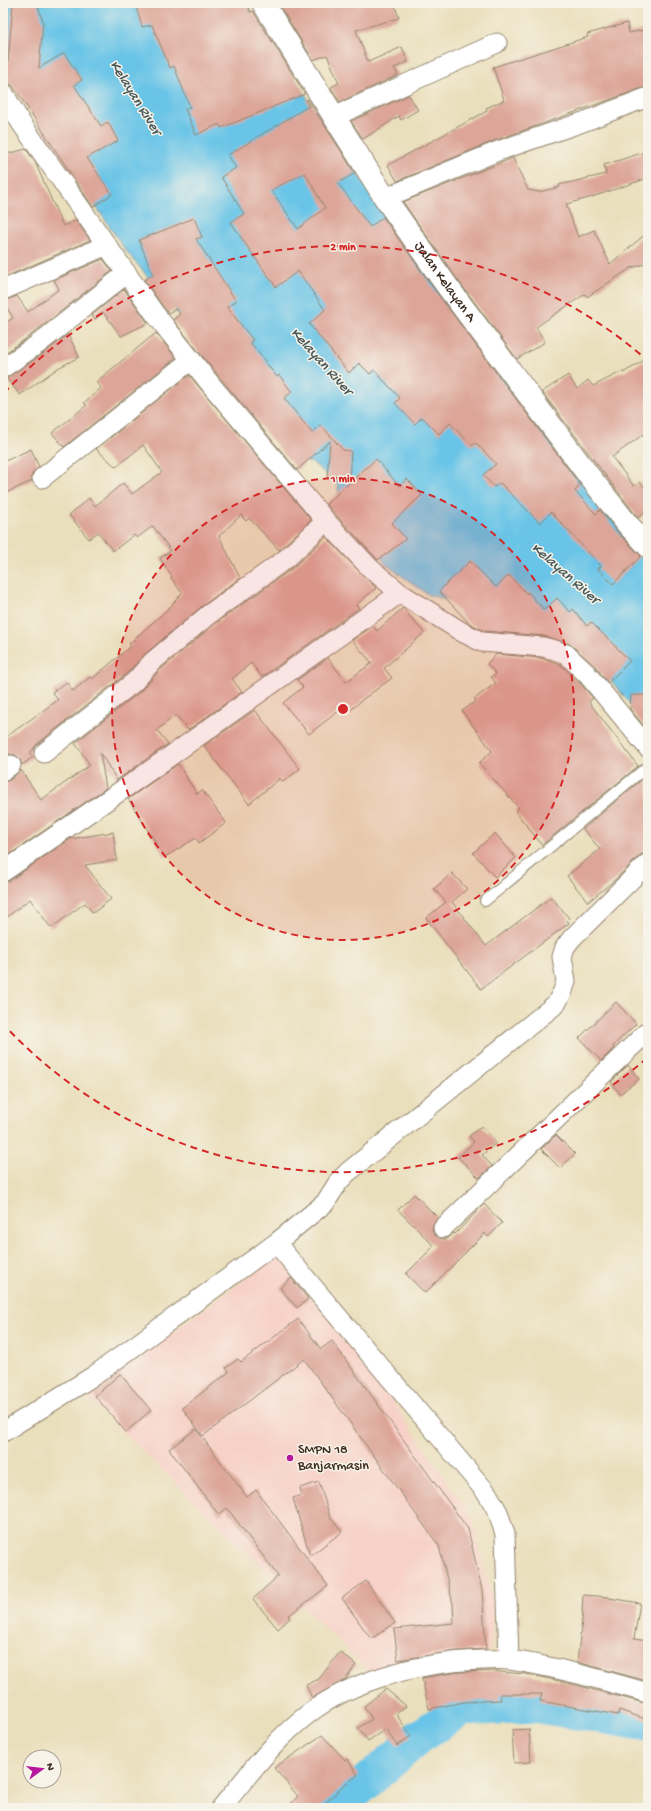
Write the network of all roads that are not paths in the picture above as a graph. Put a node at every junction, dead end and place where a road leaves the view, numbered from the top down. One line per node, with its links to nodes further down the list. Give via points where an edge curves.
1 (263, 3): 5 (street, Jalan Kelayan A)
2 (496, 43): 5 (street)
3 (3, 92): 7 (street, via 21,123)
4 (648, 97): 6 (street, via 498,151)
5 (333, 117): 6 (street, Jalan Kelayan A)
6 (385, 198): 14 (street, Jalan Kelayan A, via 447,286 589,476)
7 (107, 245): 8 (street); 9 (street)
8 (128, 273): 10 (street, via 155,314); 11 (street)
9 (3, 290)
10 (192, 360): 12 (street); 13 (street)
11 (3, 368)
12 (42, 478)
13 (326, 521): 15 (street, via 370,568); 17 (street, via 287,558 208,615 152,662 134,682)
14 (648, 546)
15 (400, 593): 16 (street, via 482,642 543,647 566,654); 20 (street, via 138,780)
16 (648, 748)
17 (44, 753)
18 (648, 766): 21 (lane)
19 (648, 863): 24 (street, via 565,947 562,956 566,981 556,1004 348,1172 325,1203)
20 (3, 872)
21 (485, 901)
22 (648, 1031): 23 (street)
23 (443, 1228)
24 (276, 1243): 25 (street, via 95,1375); 26 (street, via 487,1493 498,1512 505,1534)
25 (3, 1432)
26 (509, 1660): 27 (street, via 606,1680); 28 (street, via 445,1662 414,1669 356,1688 326,1702 307,1714 277,1741)
27 (648, 1693)
28 (221, 1808)

